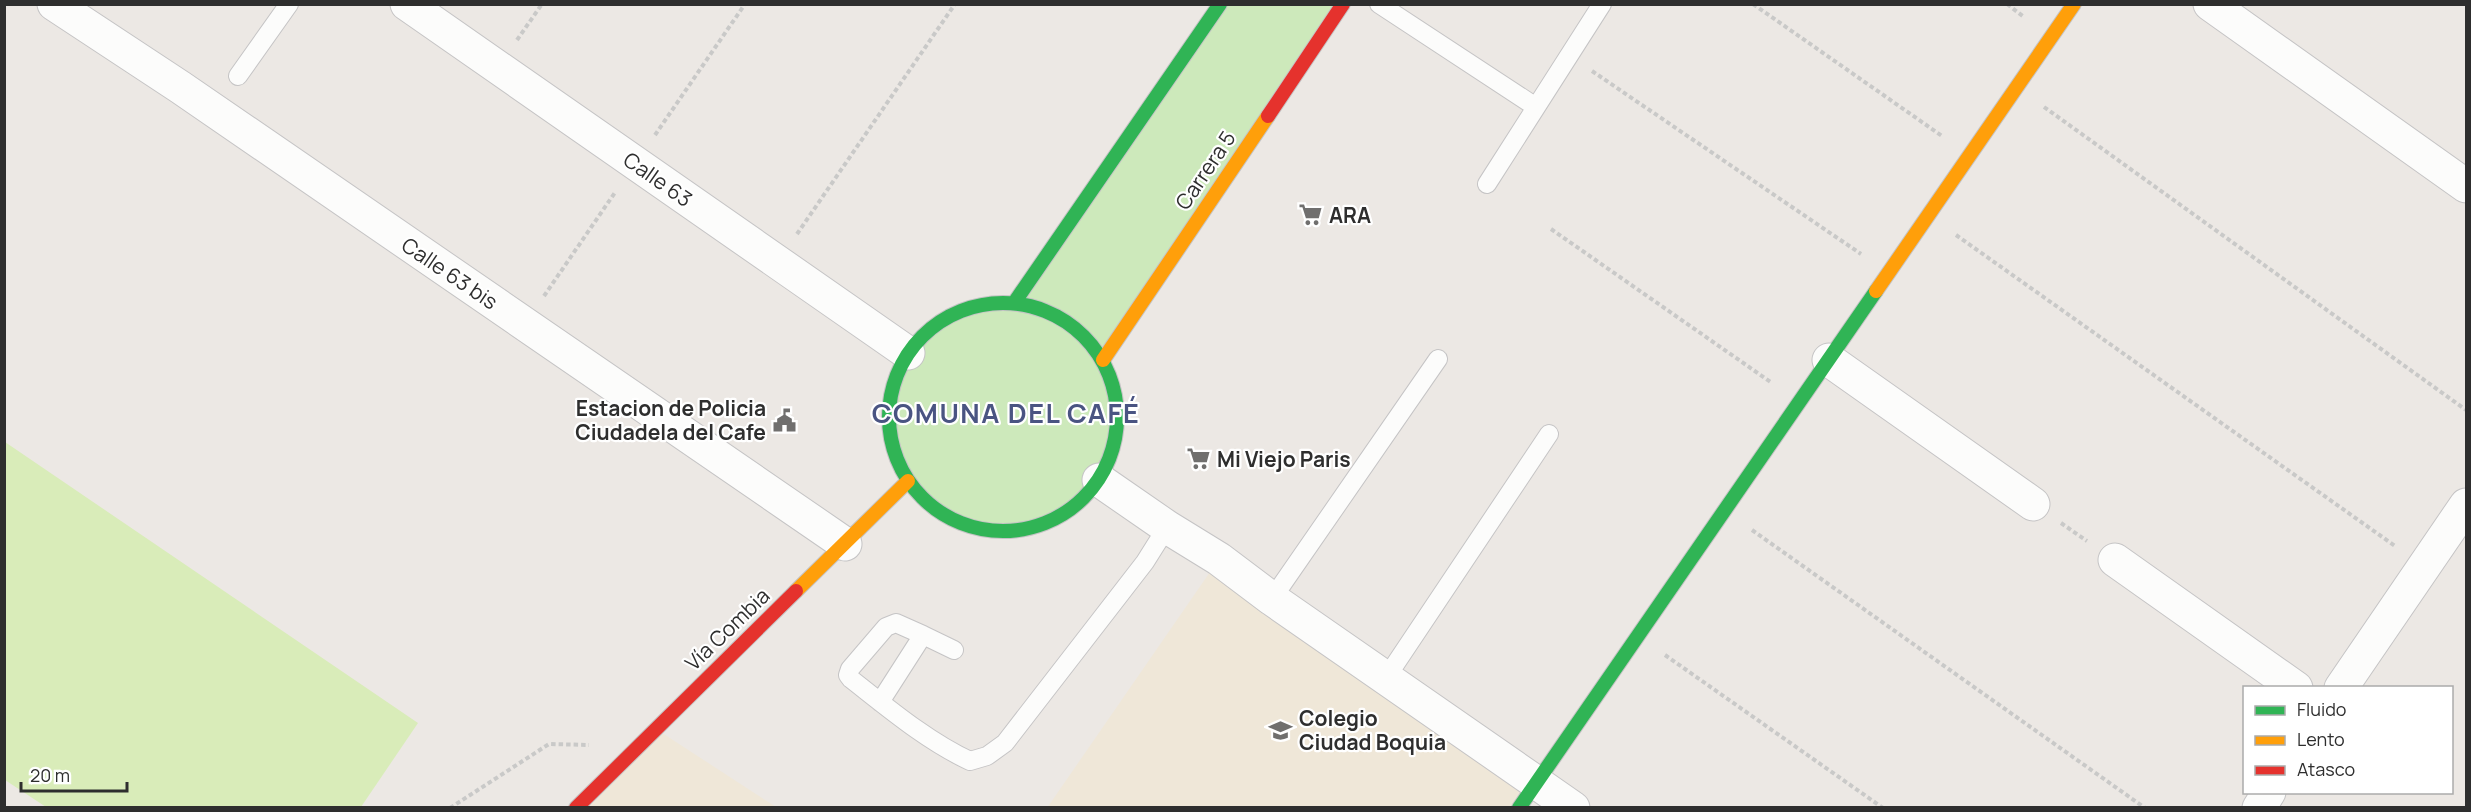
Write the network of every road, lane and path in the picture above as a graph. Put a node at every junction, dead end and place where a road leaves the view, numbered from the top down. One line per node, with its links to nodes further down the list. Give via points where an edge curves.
1 (54, 4): 28 (street, Calle 63 bis)
2 (289, 4): 16 (lane)
3 (407, 4): 15 (street, Calle 63)
4 (542, 4): 15 (path)
5 (744, 4): 20 (path)
6 (955, 4): 25 (path)
7 (1220, 4): 27 (main road)
8 (1343, 4): 31 (main road, Carrera 5)
9 (1379, 4): 18 (lane)
10 (1602, 4): 14 (lane)
11 (1753, 4): 19 (path)
12 (2074, 4): 17 (main road)
13 (2210, 4): 22 (street)
14 (1569, 56): 18 (lane); 26 (path)
15 (498, 68): 20 (street, Calle 63)
16 (238, 76)
17 (2017, 87): 19 (main road); 34 (path)
18 (1536, 107): 21 (lane)
19 (1970, 155): 23 (main road)
20 (636, 163): 25 (street, Calle 63); 28 (path)
21 (1488, 184)
22 (2466, 186)
23 (1928, 215): 26 (main road); 44 (path)
24 (1551, 229): 33 (path)
25 (778, 262): 29 (street, Calle 63)
26 (1889, 273): 32 (main road)
27 (1014, 303): 29 (main road, via 984,304 955,313 929,330); 31 (main road, via 1049,312 1080,332)
28 (525, 324): 42 (street, Calle 63 bis)
29 (908, 353): 37 (main road, via 891,394 889,417 897,461)
30 (1438, 359): 45 (lane)
31 (1102, 360): 36 (main road, via 1114,389 1117,420 1112,451)
32 (1829, 360): 33 (main road); 38 (street)
33 (1799, 402): 40 (main road)
34 (2466, 410)
35 (1549, 434): 49 (lane)
36 (1099, 480): 37 (main road, via 1077,504 1050,522 1020,531 988,531 956,522 929,506); 41 (street)
37 (908, 481): 42 (main road, Vía Combia)
38 (2033, 504): 43 (path)
39 (2466, 505): 44 (street)
40 (1725, 511): 47 (main road); 60 (path)
41 (1167, 527): 45 (street, via 1219,559); 52 (lane, via 1005,743 987,756 970,761 952,753)
42 (845, 544): 53 (main road, Vía Combia)
43 (2115, 560): 50 (street)
44 (2424, 567): 51 (street)
45 (1272, 599): 49 (street)
46 (923, 635): 48 (lane); 52 (lane); 52 (lane, via 896,623 886,627 850,669 851,679)
47 (1638, 636): 55 (main road); 59 (path)
48 (954, 650)
49 (1386, 678): 55 (street)
50 (2295, 686)
51 (2342, 686)
52 (880, 702)
53 (638, 747): 56 (path, via 549,744); 57 (main road, Vía Combia)
54 (2268, 794): 61 (street)
55 (1528, 795): 58 (street)
56 (450, 807)
57 (576, 807)
58 (1573, 807)
59 (1883, 807)
60 (2145, 807)
61 (2259, 807)

